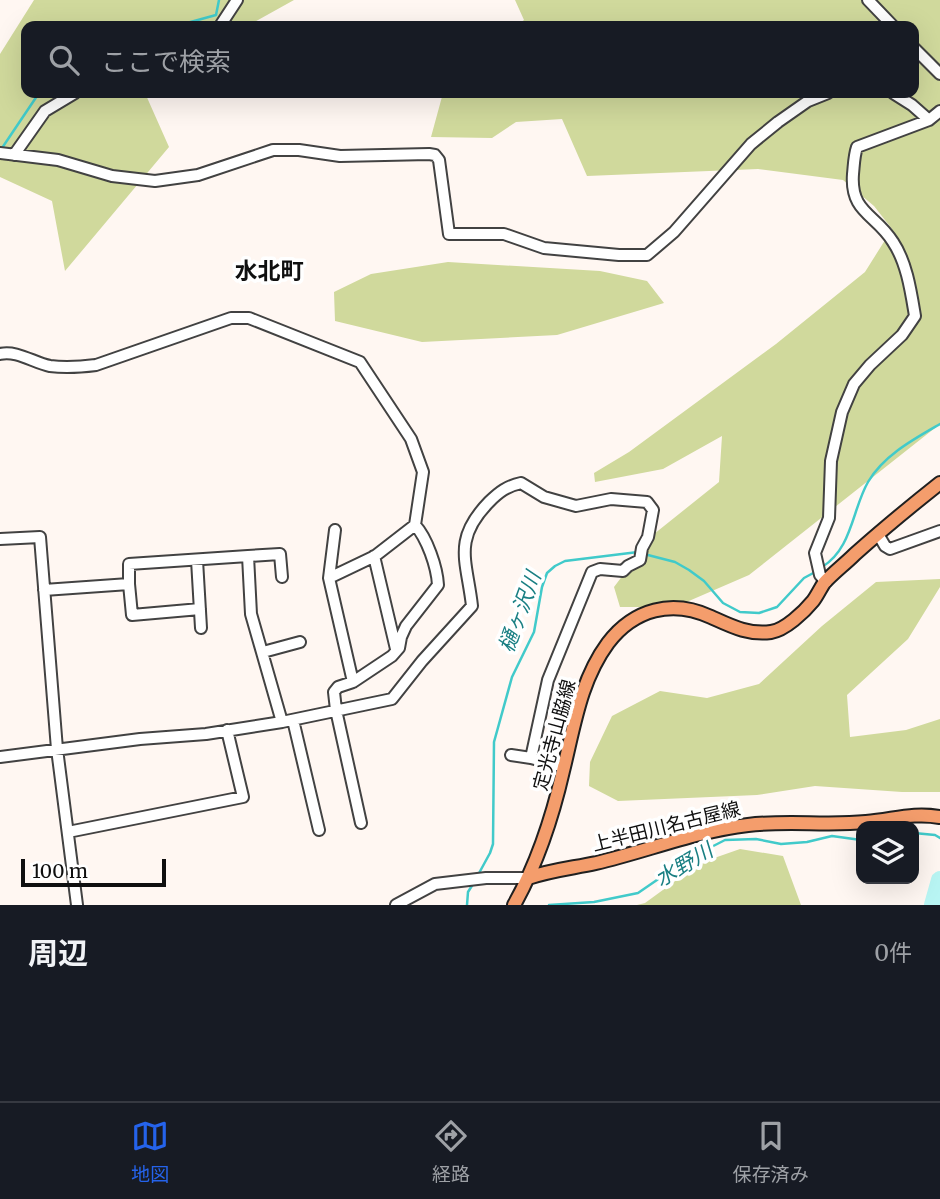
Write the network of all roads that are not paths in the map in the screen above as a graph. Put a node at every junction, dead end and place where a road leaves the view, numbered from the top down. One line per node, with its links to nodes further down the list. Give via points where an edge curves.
1 (237, 0): 3 (street)
2 (872, 1): 4 (street)
3 (223, 21)
4 (888, 21)
5 (919, 53): 6 (street)
6 (940, 74)
7 (67, 98): 12 (street, via 45,111)
8 (818, 98): 12 (street, via 751,145 648,255 544,248 504,234 449,234 439,160 429,154 340,156 273,150 198,175 155,181)
9 (900, 98): 11 (street)
10 (940, 111): 11 (street)
11 (929, 120): 25 (street, via 858,147 854,154 855,200 900,255 915,316 854,384 842,412 831,461 829,518 815,553)
12 (7, 154)
13 (0, 354): 15 (street, via 60,367 96,365 231,318 249,318 360,362 411,439 423,472)
14 (940, 482): 18 (main road, 定光寺山脇線)
15 (415, 525): 21 (street); 31 (street, via 428,549 438,585 407,626)
16 (335, 530): 24 (street)
17 (940, 531): 18 (street, via 890,549)
18 (878, 534): 25 (main road, 定光寺山脇線)
19 (0, 539): 27 (street, via 40,537)
20 (248, 556): 22 (street); 23 (street, via 280,554); 32 (street, via 251,614)
21 (374, 556): 24 (street); 31 (street)
22 (197, 560): 26 (street, via 129,564); 28 (street)
23 (282, 577)
24 (329, 578): 33 (street)
25 (823, 578): 41 (main road, 定光寺山脇線, via 813,601 773,632 736,629 687,608 667,606 633,618 593,667)
26 (129, 584): 27 (street); 28 (street, via 132,615)
27 (44, 590): 37 (street)
28 (200, 609): 29 (street)
29 (201, 628)
30 (300, 642): 32 (street)
31 (396, 651): 33 (street)
32 (263, 652): 35 (street)
33 (353, 682): 34 (street, via 334,692)
34 (336, 710): 35 (street); 40 (street, via 392,699 468,612 472,606 464,562 466,534 484,507 508,486 521,483 544,497 576,506 611,499 647,502 653,510 640,560 623,571 592,572 548,680); 43 (street)
35 (288, 720): 36 (street); 44 (street)
36 (227, 730): 37 (street); 45 (street, via 243,797)
37 (57, 749): 39 (street); 45 (street)
38 (511, 755): 40 (street)
39 (0, 757)
40 (531, 758): 41 (street)
41 (564, 767): 46 (main road, 定光寺山脇線, via 539,856)
42 (940, 817): 46 (main road, 上半田川名古屋線, via 921,814 866,822 747,825)
43 (360, 823)
44 (319, 830)
45 (68, 832): 48 (street)
46 (528, 878): 47 (main road, 定光寺山脇線); 49 (street, via 435,884)
47 (516, 903)
48 (77, 905)
49 (397, 905)

